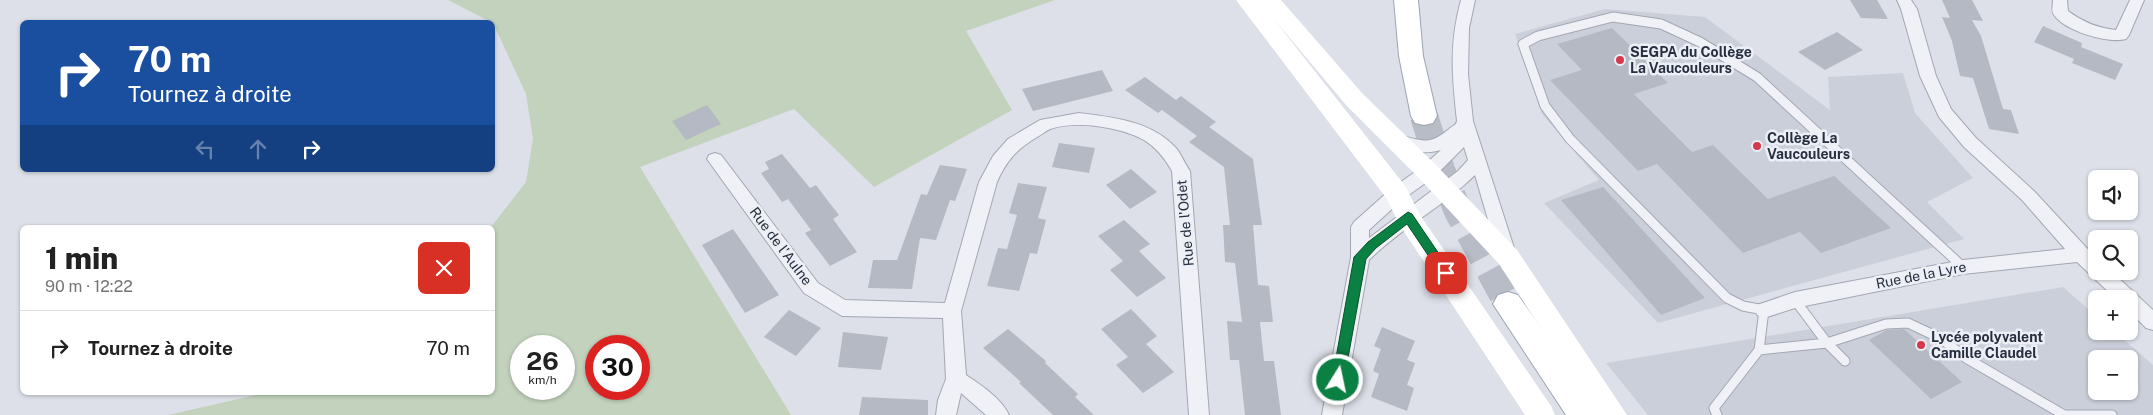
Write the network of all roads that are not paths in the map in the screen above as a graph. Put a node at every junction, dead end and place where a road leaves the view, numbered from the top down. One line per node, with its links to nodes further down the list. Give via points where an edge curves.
1 (1247, 0): 15 (main road)
2 (1269, 0): 10 (main road, via 1354,99)
3 (1406, 0): 8 (main road, via 1411,56)
4 (1468, 0): 9 (street, via 1461,28 1460,74)
5 (1904, 0): 16 (street, via 1934,91 1945,113 1967,141 2019,187)
6 (2060, 0): 7 (street, via 2060,13 2076,24 2098,34 2121,35)
7 (2137, 0)
8 (1424, 116)
9 (1466, 121): 10 (street, via 1448,141 1432,147); 12 (street); 13 (street, via 1458,144)
10 (1398, 142): 13 (main road)
11 (715, 160): 27 (street, Rue de l'Aulne, via 812,288 842,308)
12 (1477, 162): 14 (street); 18 (street)
13 (1428, 172): 14 (main road); 15 (street)
14 (1446, 192): 15 (street); 18 (main road)
15 (1402, 205): 17 (street); 17 (street, via 1360,227); 37 (main road)
16 (2081, 254): 19 (street); 20 (street, Rue de la Lyre)
17 (1360, 257): 36 (street)
18 (1508, 257): 39 (main road)
19 (2088, 261)
20 (1963, 267): 23 (street, Rue de la Lyre); 26 (lane, via 1757,77 1700,42 1661,24 1613,17 1538,36 1523,44 1544,106 1570,139 1728,298 1743,306)
21 (2108, 280): 22 (street)
22 (2119, 290)
23 (1795, 300): 26 (street, Rue de la Lyre); 29 (lane)
24 (1508, 304): 38 (main road)
25 (2138, 308): 28 (street)
26 (1764, 310): 30 (lane)
27 (952, 311): 32 (street, Rue de l'Odet); 35 (street, Rue de l'Odet, via 988,182 999,160 1014,143 1046,124 1079,119 1115,123 1150,136 1170,152 1181,172)
28 (2153, 322)
29 (1827, 342): 30 (lane); 31 (lane); 41 (lane, via 1886,324 1908,323 1942,340 1966,358)
30 (1758, 350): 40 (lane, via 1714,408)
31 (1845, 361)
32 (956, 379): 33 (street, Rue de l'Odet); 34 (street, via 976,392)
33 (946, 415)
34 (999, 415)
35 (1199, 415)
36 (1332, 415)
37 (1541, 415)
38 (1584, 415)
39 (1613, 415)
40 (1717, 415)
41 (2065, 415): 42 (lane)
42 (2112, 415)

